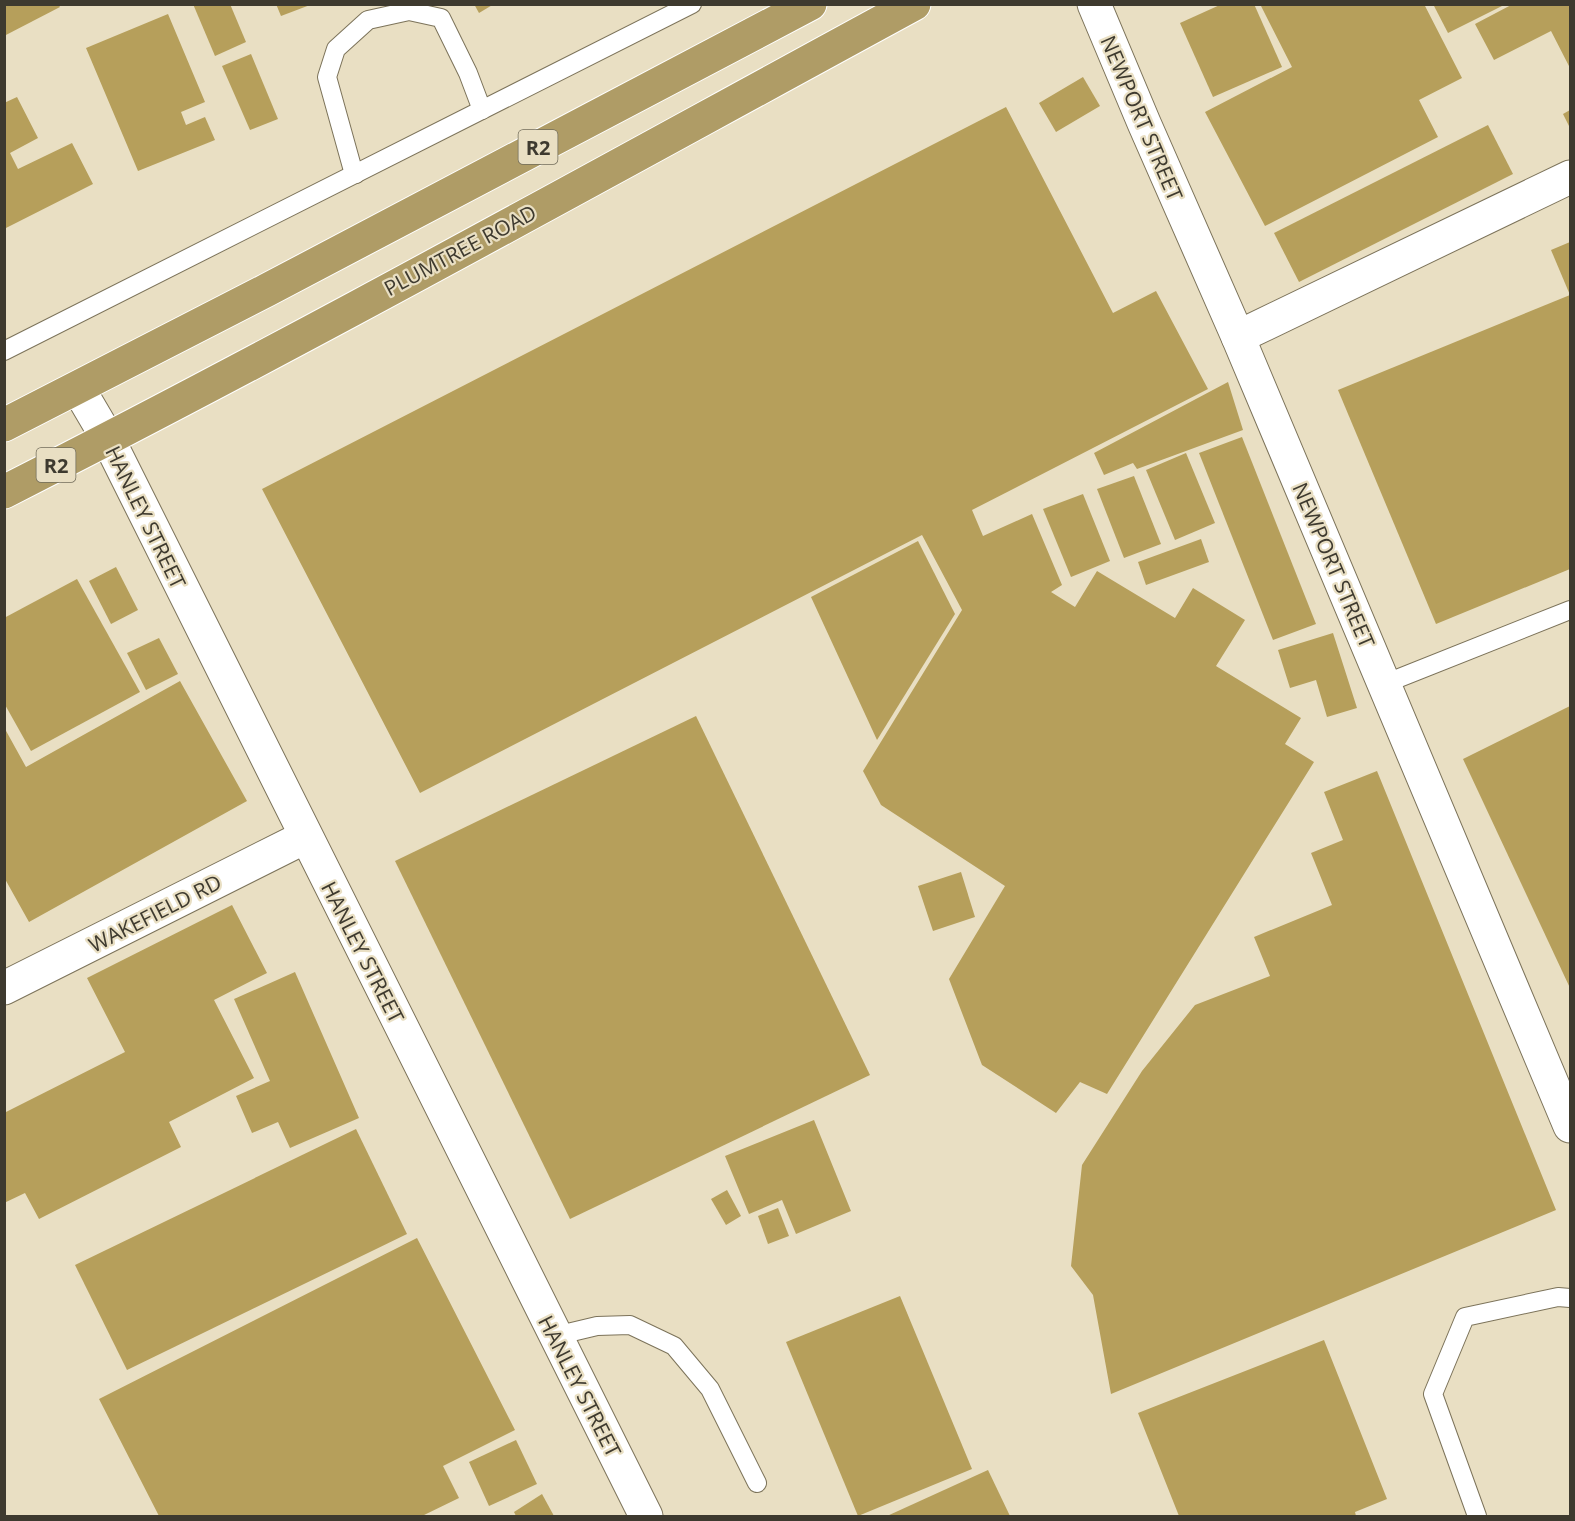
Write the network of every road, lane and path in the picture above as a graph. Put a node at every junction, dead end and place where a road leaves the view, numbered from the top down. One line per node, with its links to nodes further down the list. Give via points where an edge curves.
1 (692, 4): 5 (lane)
2 (810, 4): 10 (highway, R2)
3 (914, 4): 12 (highway, PLUMTREE ROAD / R2)
4 (1094, 4): 8 (street, NEWPORT STREET)
5 (482, 110): 6 (lane); 6 (lane, via 441,18 409,11 368,20 336,49 327,77)
6 (356, 174): 9 (lane)
7 (1570, 177): 8 (street)
8 (1238, 336): 15 (street, NEWPORT STREET)
9 (4, 351)
10 (78, 388): 11 (highway, R2); 12 (street, HANLEY STREET)
11 (4, 425)
12 (108, 439): 13 (highway, PLUMTREE ROAD / R2); 16 (street, HANLEY STREET)
13 (4, 492)
14 (1570, 610): 15 (lane)
15 (1384, 684): 18 (street, NEWPORT STREET)
16 (305, 837): 17 (street, WAKEFIELD RD); 20 (street, HANLEY STREET)
17 (4, 988)
18 (1570, 1126)
19 (1570, 1298): 23 (lane, via 1558,1297 1465,1317 1433,1394)
20 (555, 1336): 21 (lane, via 597,1326 630,1325 674,1346 710,1389); 22 (street, HANLEY STREET)
21 (757, 1483)
22 (646, 1516)
23 (1477, 1516)

